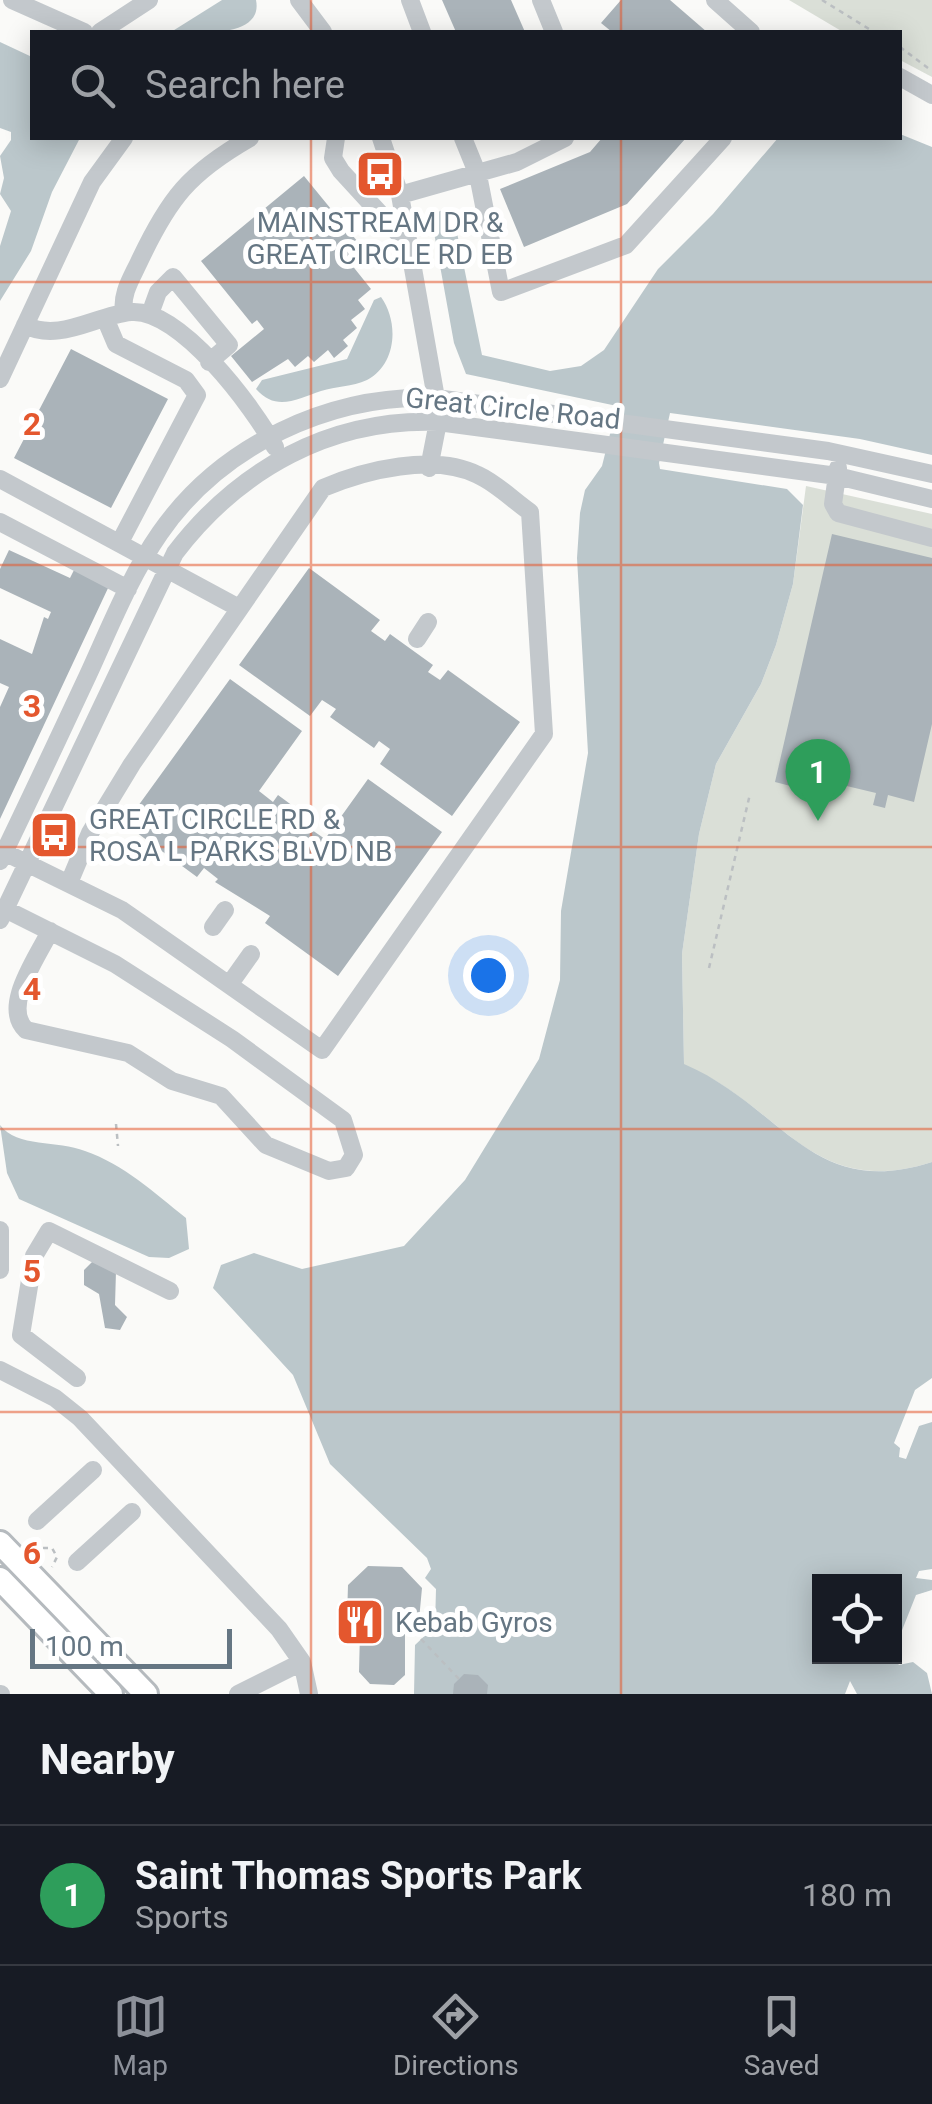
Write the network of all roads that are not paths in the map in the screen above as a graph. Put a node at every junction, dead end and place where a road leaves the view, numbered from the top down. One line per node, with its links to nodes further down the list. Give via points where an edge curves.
1 (12, 0): 7 (street)
2 (149, 0): 8 (street)
3 (299, 0): 9 (street)
4 (410, 0): 10 (street)
5 (541, 0): 11 (street)
6 (715, 0): 12 (street)
7 (80, 30)
8 (103, 30)
9 (322, 30)
10 (421, 30)
11 (553, 30)
12 (749, 30)
13 (902, 78): 14 (street)
14 (932, 95)
15 (123, 140): 27 (street, via 92,182)
16 (247, 140): 26 (street, via 192,176 168,203)
17 (336, 140): 24 (street, via 333,158 341,172)
18 (383, 140): 23 (street)
19 (464, 140): 22 (street)
20 (563, 140): 22 (street)
21 (721, 140): 22 (street, via 626,246 501,292)
22 (478, 175): 23 (street)
23 (400, 195): 24 (street)
24 (409, 246): 30 (street)
25 (150, 314): 26 (street); 28 (street, via 177,327); 28 (street, via 158,292 173,278 229,345)
26 (115, 316): 27 (street, via 47,332); 42 (street, via 116,344 186,380 197,395)
27 (25, 325): 29 (street)
28 (209, 362): 32 (street)
29 (0, 379)
30 (436, 398): 31 (street); 32 (street, Great Circle Road, via 355,406); 33 (street, Great Circle Road)
31 (438, 422): 34 (street, Great Circle Road, via 371,425); 35 (street); 37 (street, Great Circle Road)
32 (270, 437): 34 (street); 43 (street, Great Circle Road, via 219,470)
33 (841, 453): 36 (street, Great Circle Road); 37 (street)
34 (281, 458): 44 (street, Great Circle Road, via 226,496)
35 (429, 468): 46 (street, via 374,471 323,488); 49 (street, via 477,474 533,518)
36 (932, 474)
37 (837, 476): 39 (street, Great Circle Road); 41 (street, via 838,514)
38 (0, 479): 42 (street)
39 (932, 498)
40 (0, 522): 45 (street)
41 (932, 538)
42 (120, 542): 43 (street)
43 (146, 556): 44 (street); 45 (street, Great Circle Road)
44 (166, 566): 46 (street); 52 (street, Great Circle Road)
45 (128, 589): 51 (street, Great Circle Road)
46 (237, 607): 53 (street, via 90,833)
47 (428, 622): 48 (street)
48 (416, 639)
49 (544, 734): 50 (street); 59 (street, via 322,1050)
50 (538, 766)
51 (2, 854): 52 (street)
52 (26, 862): 53 (street); 55 (street, Great Circle Road)
53 (69, 883): 59 (street, via 122,910)
54 (225, 910): 56 (street)
55 (2, 915): 57 (street)
56 (213, 927)
57 (50, 931): 57 (street, via 170,996 343,1120 354,1155 346,1168 329,1171 266,1145 221,1096 172,1081 128,1053 26,1030 16,1005)
58 (251, 954): 59 (street)
59 (229, 984)
60 (0, 1230): 61 (street)
61 (0, 1270)
62 (170, 1291): 64 (street, via 49,1231 34,1256 21,1335)
63 (0, 1370): 71 (street, via 80,1418 268,1616)
64 (78, 1378)
65 (92, 1470): 67 (street)
66 (132, 1512): 69 (street)
67 (37, 1521)
68 (0, 1543): 73 (main road)
69 (77, 1562)
70 (0, 1579): 72 (main road)
71 (302, 1662): 74 (street); 75 (street)
72 (111, 1694)
73 (146, 1694)
74 (238, 1694)
75 (309, 1694)

